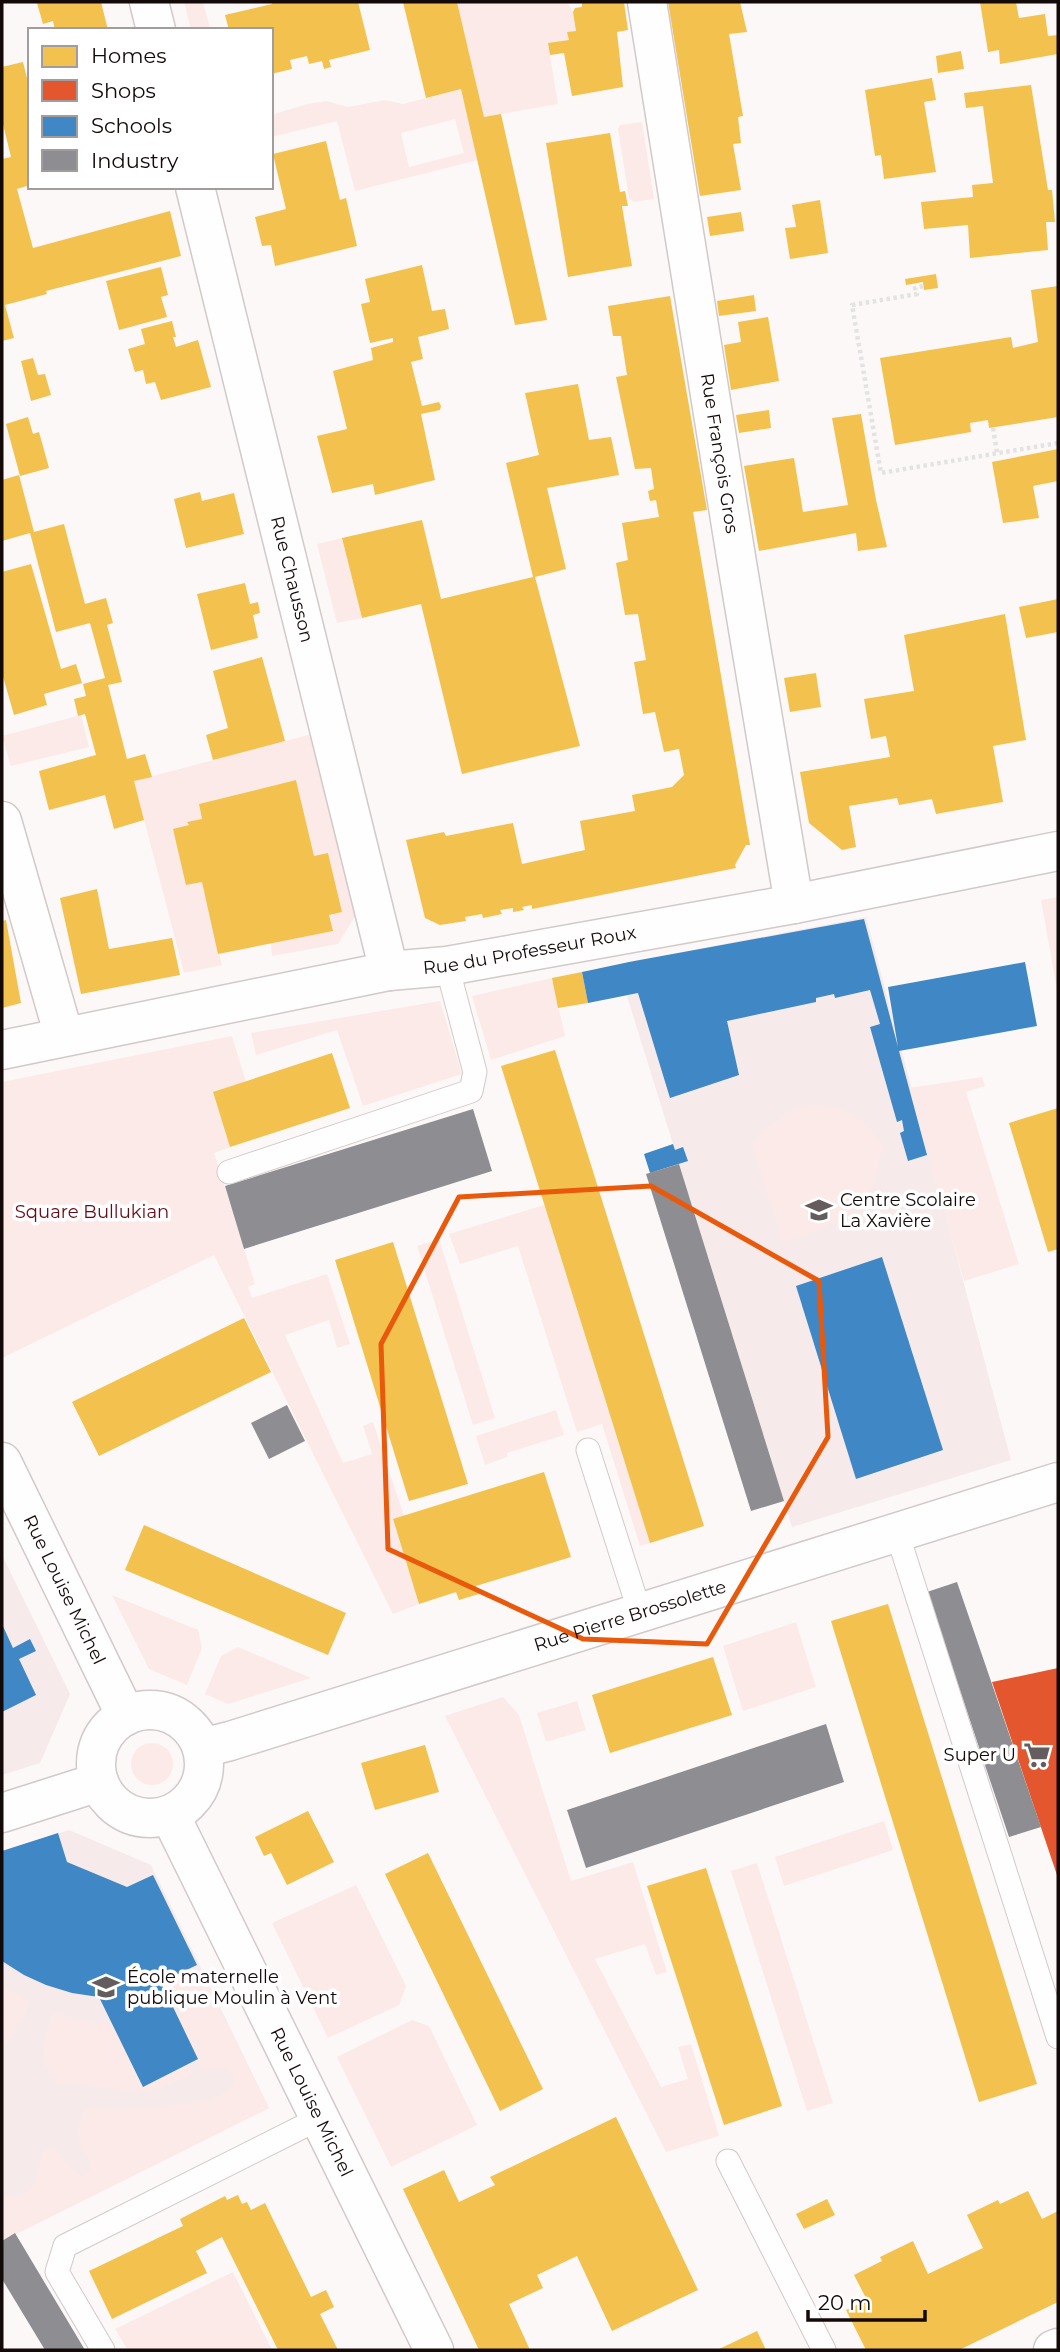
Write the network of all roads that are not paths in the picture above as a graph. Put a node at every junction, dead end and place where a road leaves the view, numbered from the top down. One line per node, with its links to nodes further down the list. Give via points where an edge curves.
1 (149, 2): 3 (street)
2 (647, 2): 7 (street, Rue François Gros)
3 (156, 28)
4 (195, 189): 9 (street, Rue Chausson)
5 (2, 821): 10 (street)
6 (1058, 851): 7 (street, Rue du Professeur Roux)
7 (794, 904): 8 (street, Rue du Professeur Roux)
8 (447, 967): 9 (street, Rue du Professeur Roux); 12 (lane, via 475,1072 471,1091)
9 (389, 971): 10 (street, Rue du Professeur Roux)
10 (64, 1036): 11 (street, Rue du Professeur Roux)
11 (2, 1049)
12 (229, 1172)
13 (588, 1450): 17 (lane)
14 (2, 1462): 18 (street, Rue Louise Michel)
15 (1058, 1482): 16 (street, Rue Pierre Brossolette)
16 (897, 1532): 17 (street, Rue Pierre Brossolette); 23 (lane)
17 (640, 1613): 19 (street, Rue Pierre Brossolette)
18 (126, 1716): 19 (street, via 144,1710 180,1718); 20 (street, via 110,1727 100,1744)
19 (202, 1748): 22 (street, via 205,1768 200,1788)
20 (99, 1782): 21 (street); 22 (street, via 105,1795 127,1814 149,1819)
21 (2, 1813)
22 (170, 1815): 24 (street, Rue Louise Michel)
23 (1058, 2037)
24 (320, 2118): 27 (lane, via 65,2246 57,2272); 28 (street, Rue Louise Michel)
25 (728, 2161): 29 (lane)
26 (1058, 2348): 30 (street)
27 (103, 2350)
28 (434, 2350)
29 (824, 2350)
30 (1053, 2350)

